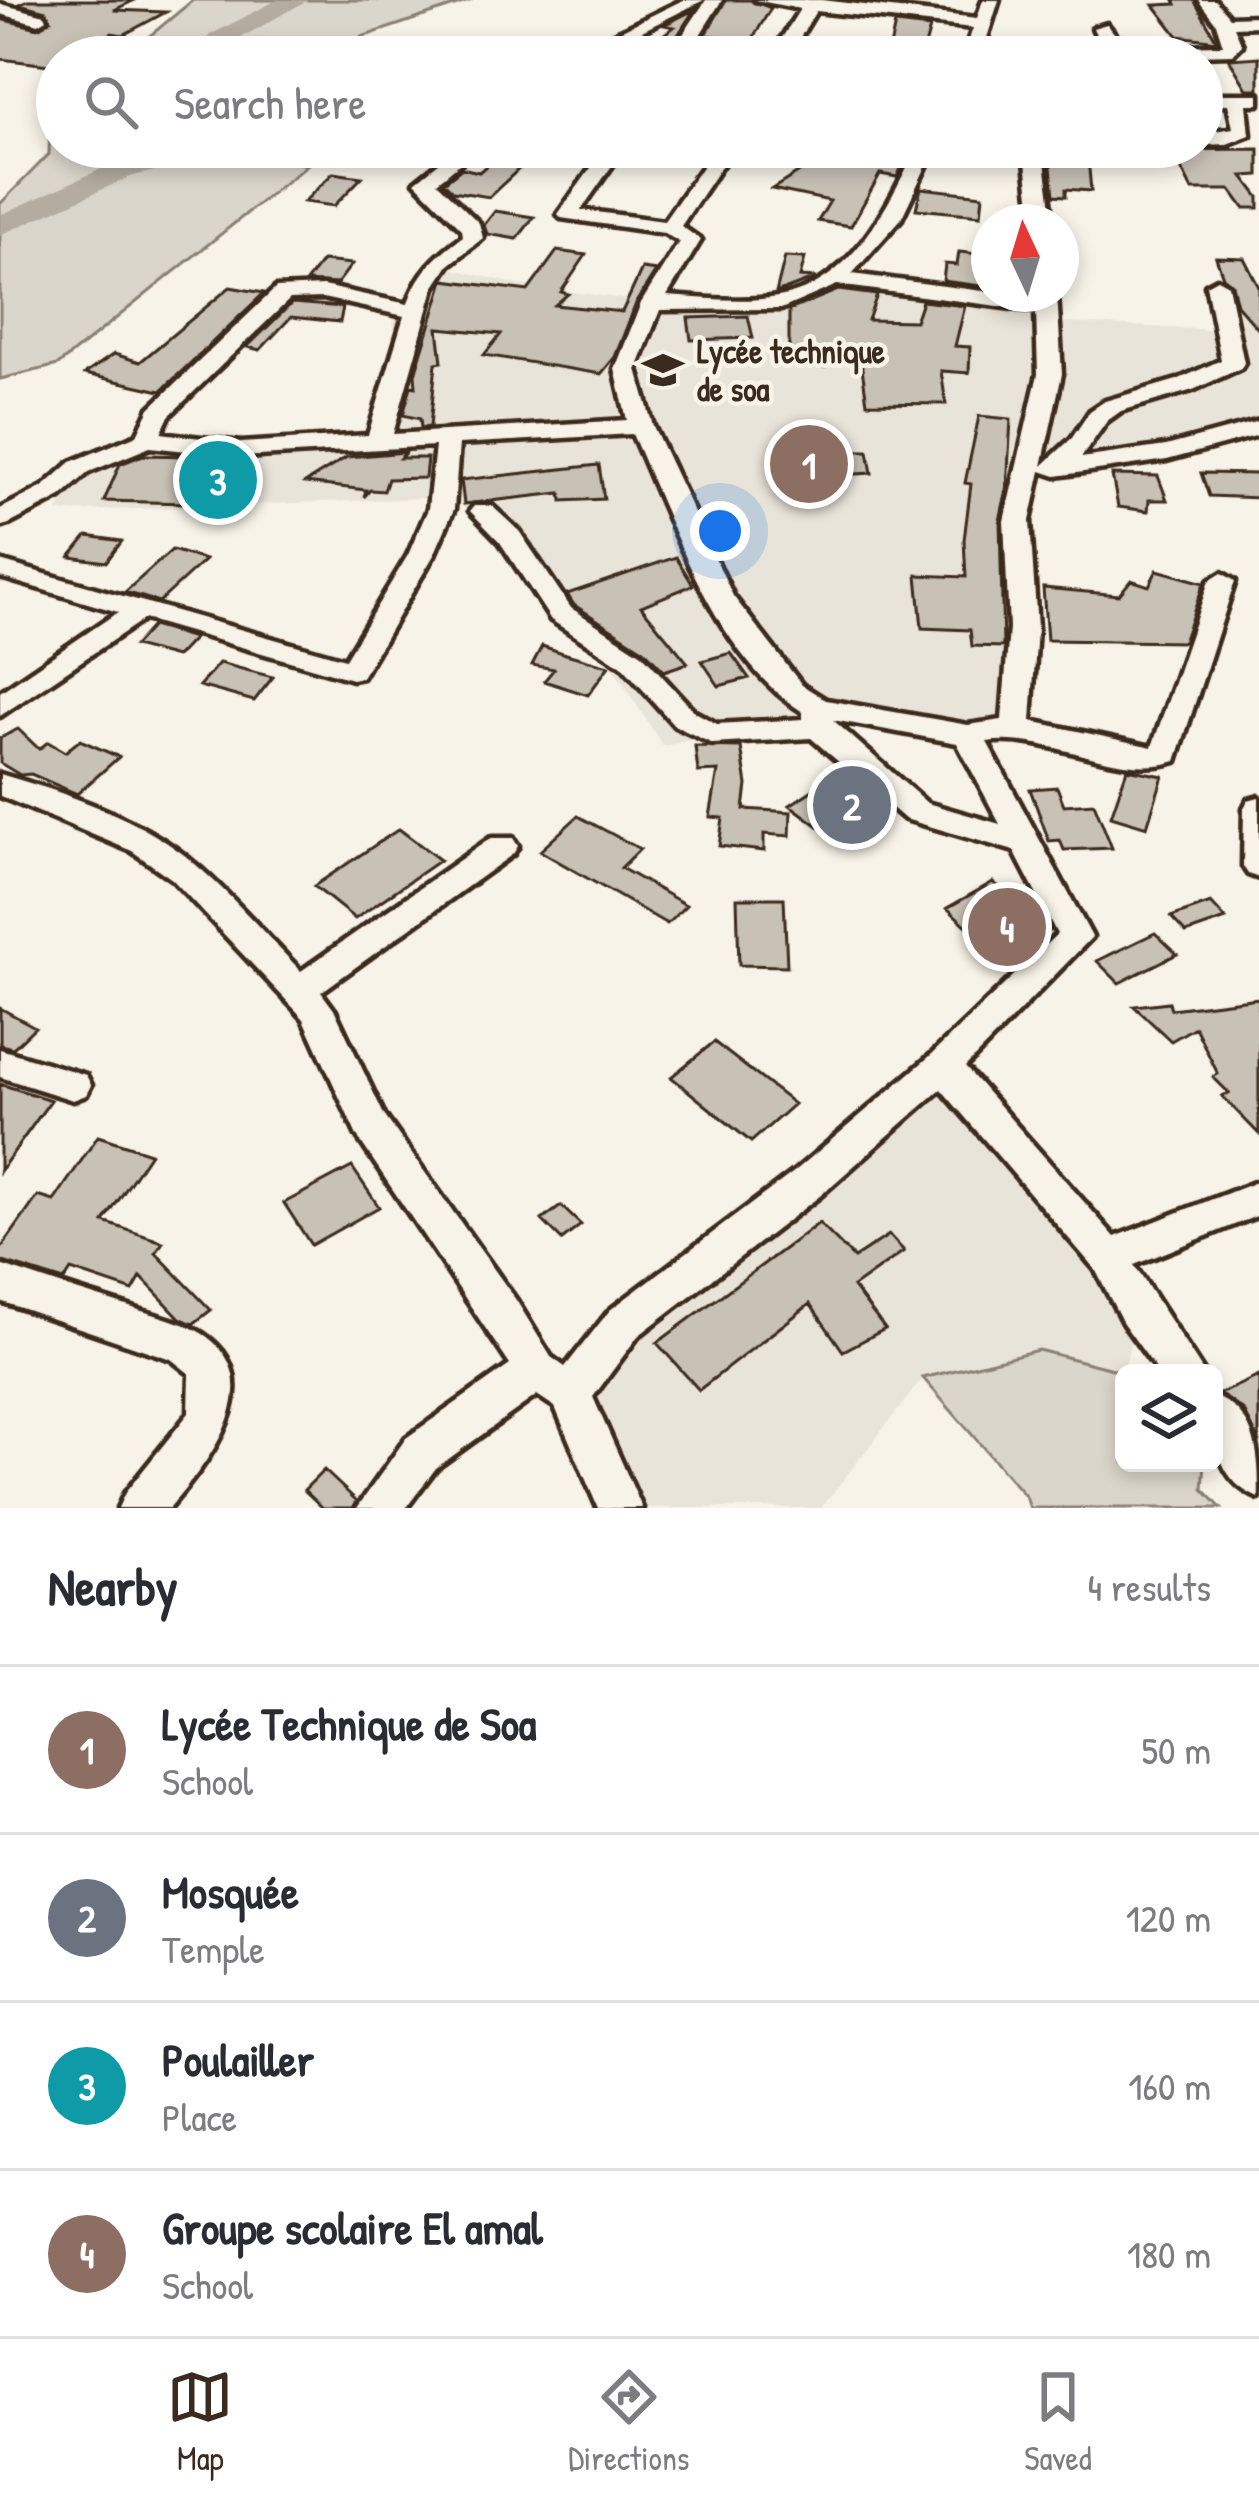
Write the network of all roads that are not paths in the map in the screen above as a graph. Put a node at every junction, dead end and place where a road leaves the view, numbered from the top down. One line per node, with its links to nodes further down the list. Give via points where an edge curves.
1 (696, 0): 13 (street)
2 (715, 0): 14 (street)
3 (763, 0): 6 (street)
4 (991, 0): 11 (street)
5 (1207, 0): 10 (street)
6 (812, 3): 11 (street); 15 (street)
7 (0, 9): 8 (street)
8 (39, 19)
9 (1259, 21): 10 (street)
10 (1224, 22): 18 (street, via 1233,45)
11 (983, 24): 16 (street)
12 (1101, 28): 17 (street)
13 (620, 36)
14 (691, 36)
15 (792, 36)
16 (979, 36)
17 (1105, 36)
18 (1223, 50)
19 (1259, 99): 21 (street)
20 (1223, 101): 21 (street)
21 (1237, 102): 22 (street)
22 (1243, 131): 23 (street); 24 (street)
23 (1223, 139)
24 (1259, 146)
25 (443, 168): 36 (street, via 425,182 472,227 473,238 435,268)
26 (601, 168): 31 (street, via 568,214)
27 (711, 168): 31 (street)
28 (920, 168): 32 (street, via 878,240)
29 (1033, 168): 30 (street)
30 (1039, 204)
31 (670, 228): 35 (street, via 691,241)
32 (830, 278): 34 (street); 35 (street, via 791,302)
33 (1216, 285): 43 (street, via 1233,363 1113,406)
34 (971, 292)
35 (652, 303): 38 (street, via 626,361)
36 (415, 312): 41 (street, via 323,292 284,293 158,413); 42 (street)
37 (1047, 312): 44 (street, via 1050,374)
38 (641, 426): 40 (street); 51 (street, via 719,596)
39 (1259, 428): 43 (street, via 1167,453)
40 (448, 436): 42 (street); 49 (street, via 442,509 352,670)
41 (147, 439): 42 (street, via 242,450); 46 (street, via 80,467)
42 (378, 442)
43 (1057, 469): 44 (street)
44 (1028, 472): 52 (street, via 1017,521 1023,628)
45 (483, 512): 51 (street, via 510,537 562,614 632,660 685,719 712,734)
46 (0, 519)
47 (0, 569): 49 (street)
48 (1222, 581): 52 (street, via 1165,754 1153,758)
49 (143, 607): 50 (street)
50 (0, 706)
51 (818, 718): 53 (street); 56 (street, via 916,811)
52 (1016, 728): 53 (street)
53 (968, 735): 56 (street)
54 (0, 785): 59 (street, via 143,844 183,871)
55 (1259, 808): 58 (street)
56 (1025, 843): 61 (street, via 1075,937)
57 (502, 846): 59 (street)
58 (1259, 866)
59 (299, 990): 67 (street, via 318,1011 370,1125)
60 (0, 1063): 62 (street)
61 (943, 1066): 64 (street); 67 (street)
62 (73, 1085)
63 (1259, 1198): 64 (street)
64 (1109, 1257): 66 (street)
65 (0, 1283): 70 (street, via 184,1344 206,1363 214,1389 208,1424)
66 (1176, 1364)
67 (553, 1382): 71 (street, via 421,1453); 72 (street)
68 (1223, 1428): 69 (street)
69 (1259, 1477)
70 (140, 1508)
71 (379, 1508)
72 (620, 1508)

